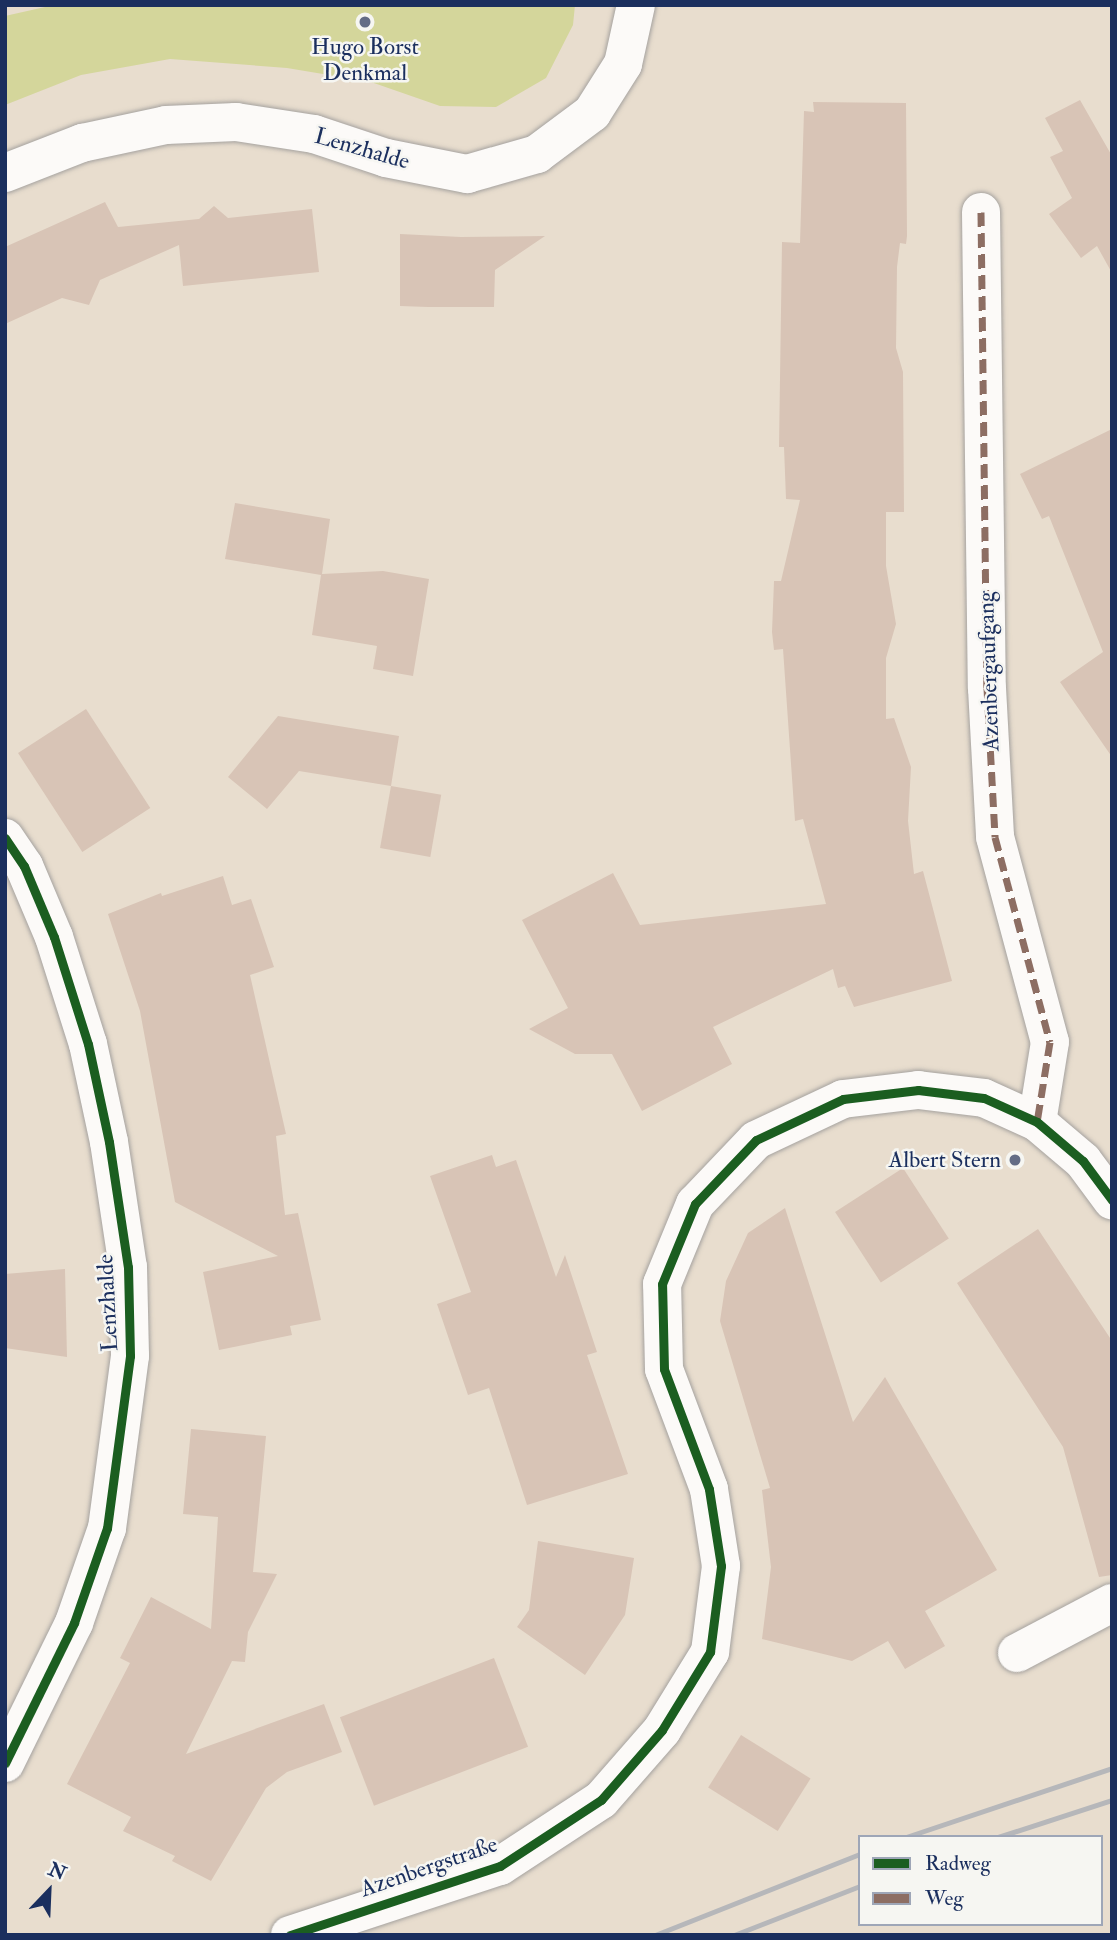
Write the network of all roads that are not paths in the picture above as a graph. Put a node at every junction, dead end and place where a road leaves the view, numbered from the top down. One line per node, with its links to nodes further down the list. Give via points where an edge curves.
1 (636, 5): 2 (street, Lenzhalde, via 623,64 592,113 537,154 467,174 386,158 314,134 236,122 166,125 82,143)
2 (5, 173)
3 (981, 212): 5 (street, Azenbergaufgang, via 988,688 995,837 1050,1042)
4 (5, 838): 9 (street, Lenzhalde, via 24,866 54,937 88,1044 128,1266 130,1356 107,1528 74,1623)
5 (1037, 1122): 6 (street, Azenbergstraße, via 1083,1161); 10 (street, Azenbergstraße, via 984,1098 918,1090 843,1100 756,1140 695,1204 662,1284 664,1369 709,1489 720,1566 710,1652 662,1730 601,1800 500,1866)
6 (1112, 1200)
7 (1112, 1603): 8 (street)
8 (1017, 1653)
9 (5, 1763)
10 (290, 1935)

